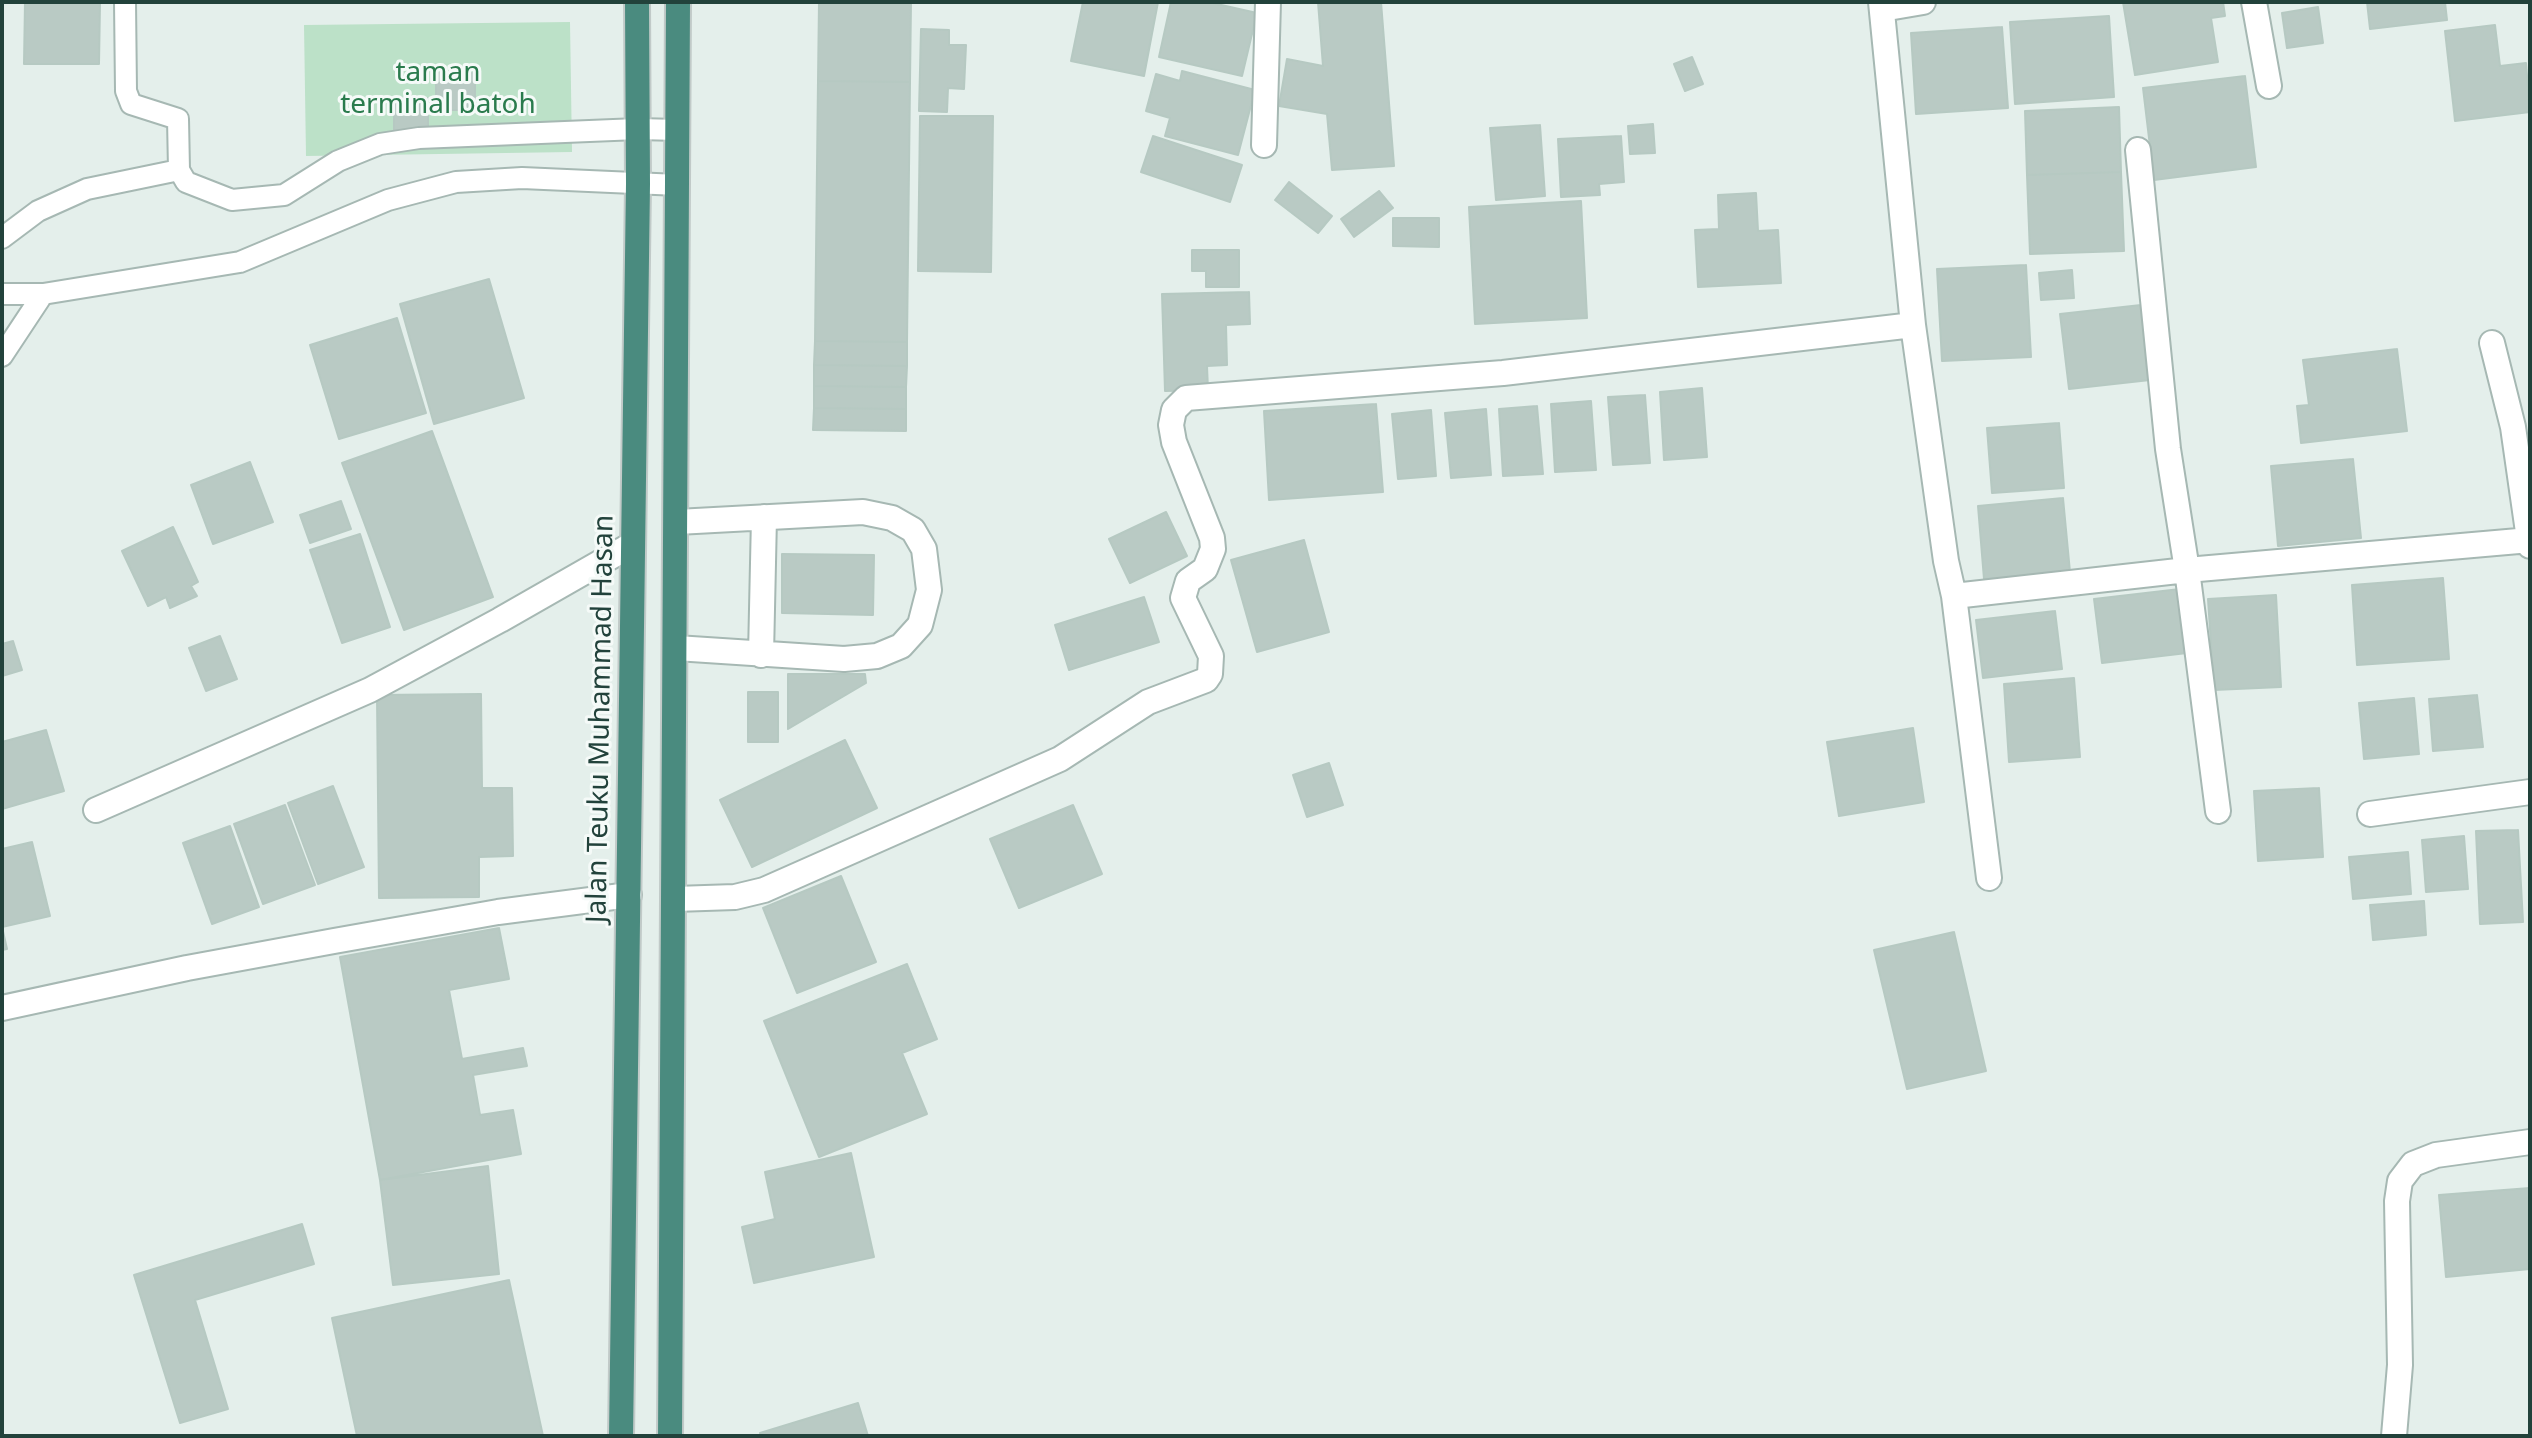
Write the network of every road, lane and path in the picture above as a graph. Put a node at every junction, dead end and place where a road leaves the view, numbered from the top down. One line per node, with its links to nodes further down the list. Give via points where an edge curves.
1 (125, 2): 13 (lane, via 126,91 136,107 178,119)
2 (637, 2): 9 (highway, Jalan Teuku Muhammad Hasan)
3 (678, 2): 10 (highway)
4 (1268, 2): 11 (street)
5 (1923, 2): 7 (street)
6 (2254, 2): 8 (street)
7 (1881, 6): 19 (street)
8 (2269, 86)
9 (638, 129): 10 (lane); 13 (lane, via 380,144 338,161 284,195 232,200 192,187); 14 (highway, Jalan Teuku Muhammad Hasan)
10 (678, 130): 15 (highway)
11 (1264, 145)
12 (2138, 150): 26 (street, via 2168,449)
13 (179, 170): 16 (lane, via 87,189 38,211)
14 (638, 184): 15 (lane); 18 (lane, via 522,178 456,182 388,200 240,262); 25 (highway, Jalan Teuku Muhammad Hasan)
15 (678, 185): 23 (highway)
16 (2, 238)
17 (2, 294): 18 (lane)
18 (43, 294): 21 (lane)
19 (1913, 325): 27 (street); 36 (street, via 1503,373 1186,398 1174,410 1174,442 1213,549 1205,569 1188,581 1183,598 1211,656 1206,680 1148,702 1060,759 764,890 735,897)
20 (2492, 343): 24 (street, via 2513,427)
21 (2, 356)
22 (764, 517): 23 (street); 29 (street); 29 (street, via 863,512 892,518 913,530 924,549 929,590 920,625 901,646 877,656)
23 (677, 522): 28 (highway)
24 (2530, 542): 26 (street)
25 (633, 544): 31 (street, via 370,690); 35 (highway, Jalan Teuku Muhammad Hasan)
26 (2187, 570): 27 (street); 32 (street)
27 (1954, 596): 34 (street)
28 (676, 648): 29 (street); 36 (highway)
29 (761, 655)
30 (2530, 792): 33 (street)
31 (96, 810)
32 (2218, 811)
33 (2370, 814)
34 (1989, 878)
35 (629, 895): 37 (street, via 334,941); 39 (highway, Jalan Teuku Muhammad Hasan)
36 (675, 899): 40 (highway)
37 (2, 1008)
38 (2530, 1142): 41 (street, via 2436,1155 2413,1164 2400,1181 2400,1365)
39 (621, 1436)
40 (670, 1436)
41 (2394, 1436)

